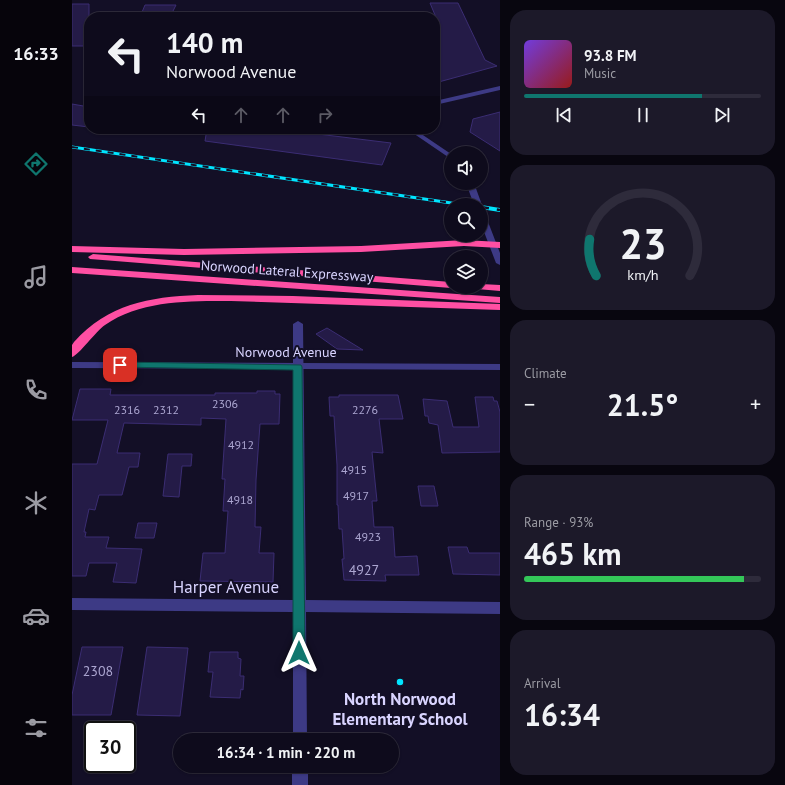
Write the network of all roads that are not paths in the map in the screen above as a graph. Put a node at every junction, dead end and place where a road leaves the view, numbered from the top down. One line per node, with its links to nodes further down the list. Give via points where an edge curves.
1 (500, 88): 2 (street)
2 (440, 102)
3 (417, 134): 4 (street)
4 (444, 152)
5 (488, 229): 6 (street)
6 (496, 244): 7 (highway, via 184,252); 9 (street)
7 (72, 249)
8 (72, 256): 11 (highway, Norwood Lateral Expressway)
9 (500, 263)
10 (72, 270): 14 (highway, Norwood Lateral Expressway)
11 (444, 284)
12 (488, 287): 13 (highway)
13 (500, 288)
14 (500, 300)
15 (500, 307): 17 (highway, via 302,300 173,300 132,307 114,315 96,325)
16 (298, 324): 19 (street)
17 (72, 353)
18 (72, 365): 19 (street, Norwood Avenue)
19 (298, 367): 20 (street, Norwood Avenue); 22 (street)
20 (500, 367)
21 (72, 604): 22 (street, Harper Avenue)
22 (299, 606): 23 (street, Harper Avenue); 24 (street)
23 (500, 608)
24 (300, 733)
25 (300, 773): 26 (street)
26 (300, 785)

